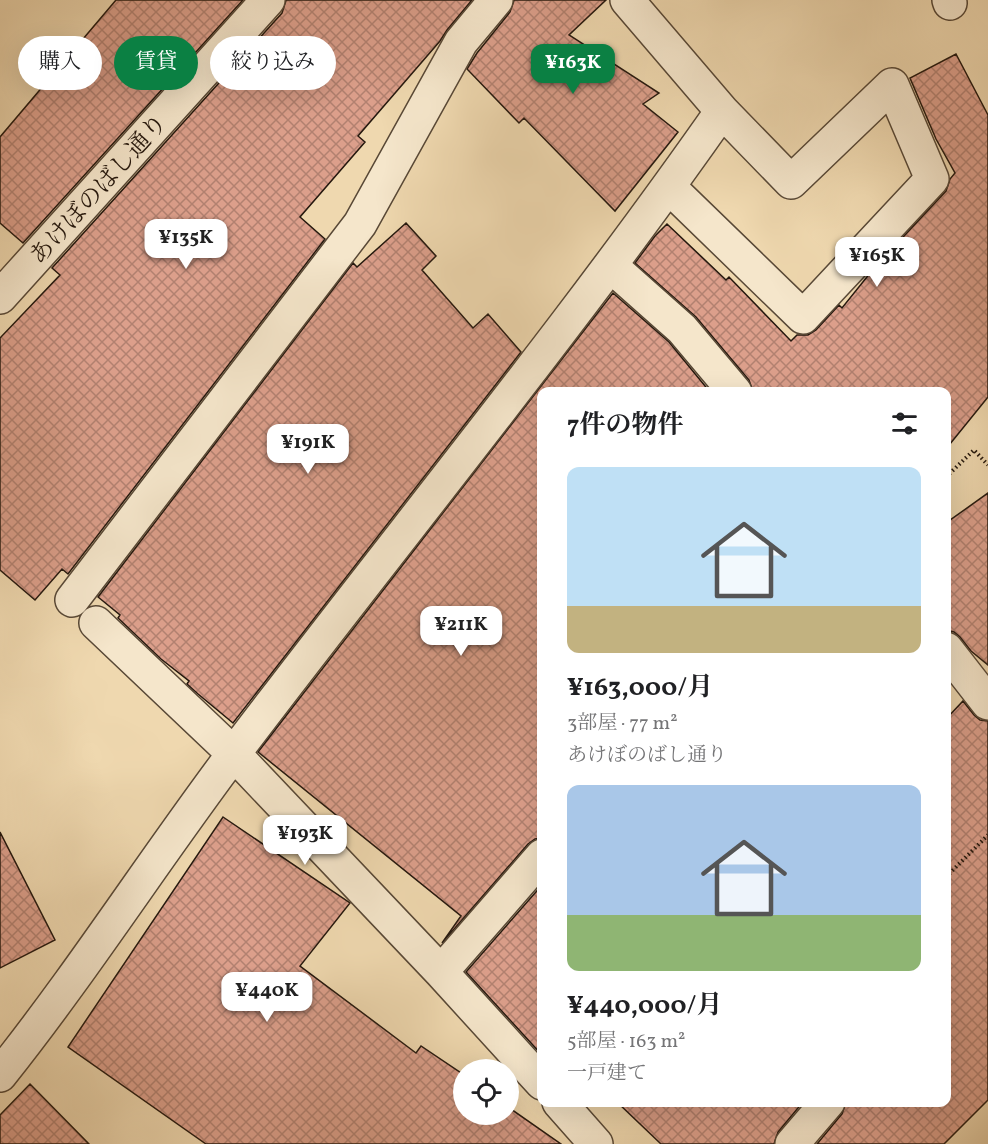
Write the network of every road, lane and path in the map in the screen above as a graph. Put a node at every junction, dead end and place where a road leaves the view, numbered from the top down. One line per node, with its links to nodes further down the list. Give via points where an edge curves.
1 (268, 0): 7 (street, あけぼのばし通り)
2 (496, 0): 11 (street, via 462,42 360,224)
3 (627, 0): 4 (street)
4 (722, 111): 5 (street); 5 (street, via 791,182 892,85 932,179 803,317)
5 (669, 187): 6 (street)
6 (611, 266): 8 (street, via 682,329); 15 (street)
7 (0, 297)
8 (731, 387)
9 (988, 465): 10 (path, via 974,450)
10 (951, 472)
11 (72, 600)
12 (96, 623): 15 (street)
13 (951, 655): 14 (street)
14 (988, 703)
15 (234, 754): 19 (street); 20 (street, via 44,1020)
16 (988, 835): 18 (path)
17 (537, 862): 19 (street)
18 (951, 873)
19 (441, 972): 21 (street)
20 (0, 1075)
21 (537, 1078)
22 (563, 1107): 24 (street)
23 (824, 1107): 25 (street)
24 (596, 1144)
25 (792, 1144)

